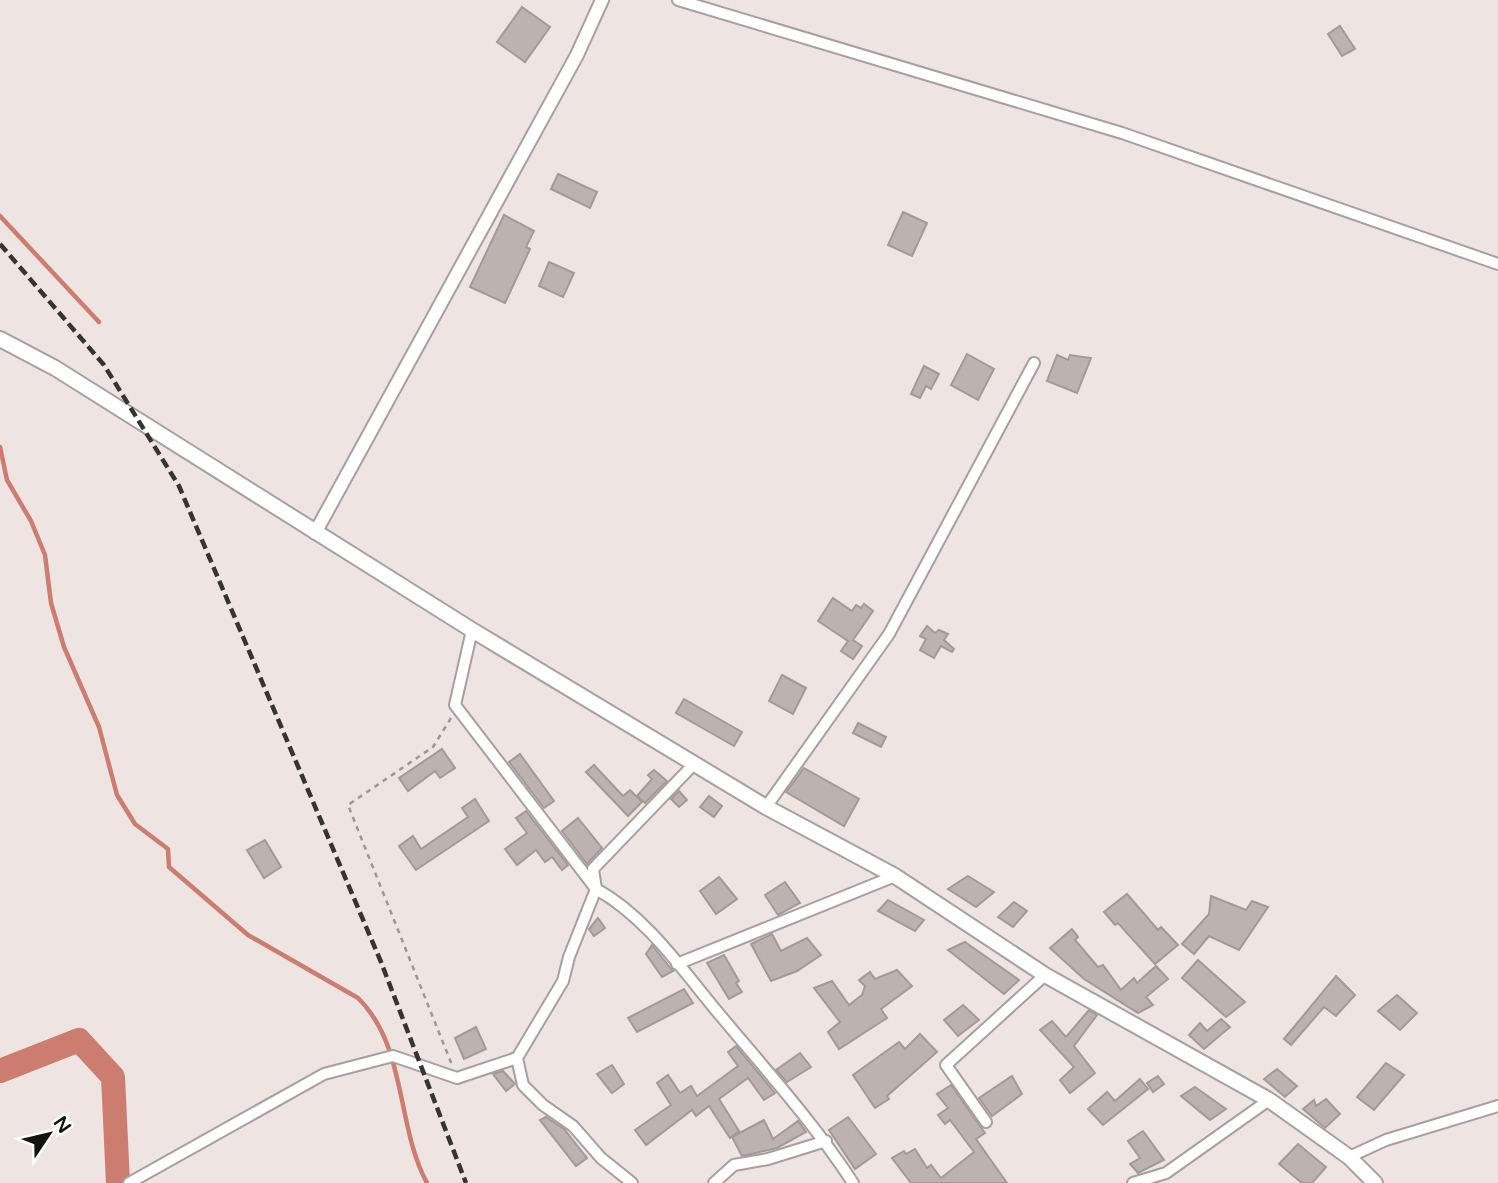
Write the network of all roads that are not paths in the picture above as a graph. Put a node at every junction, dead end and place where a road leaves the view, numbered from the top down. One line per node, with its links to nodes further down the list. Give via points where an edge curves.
1 (602, 0): 6 (street, via 577,55)
2 (678, 0): 3 (street, via 1122,133)
3 (1498, 264)
4 (0, 339): 6 (main road, via 55,368)
5 (1034, 363): 9 (street, via 889,634)
6 (315, 533): 7 (main road)
7 (472, 630): 8 (main road); 11 (street, via 455,705)
8 (694, 764): 9 (main road); 11 (street, via 593,869)
9 (766, 807): 10 (main road)
10 (895, 876): 12 (street); 13 (main road)
11 (596, 889): 12 (street, via 623,904); 14 (street, via 563,981)
12 (677, 964): 18 (street)
13 (1045, 975): 15 (main road); 17 (street, via 946,1065)
14 (517, 1058): 21 (street, via 457,1078 388,1057 324,1074); 22 (street, via 523,1085)
15 (1269, 1100): 19 (main road); 20 (street)
16 (1497, 1105): 19 (street, via 1386,1140)
17 (986, 1122)
18 (826, 1141): 23 (street, via 734,1165); 24 (street)
19 (1349, 1157): 26 (main road)
20 (1165, 1178): 25 (street)
21 (129, 1183)
22 (632, 1183)
23 (714, 1183)
24 (853, 1183)
25 (1133, 1183)
26 (1375, 1183)

